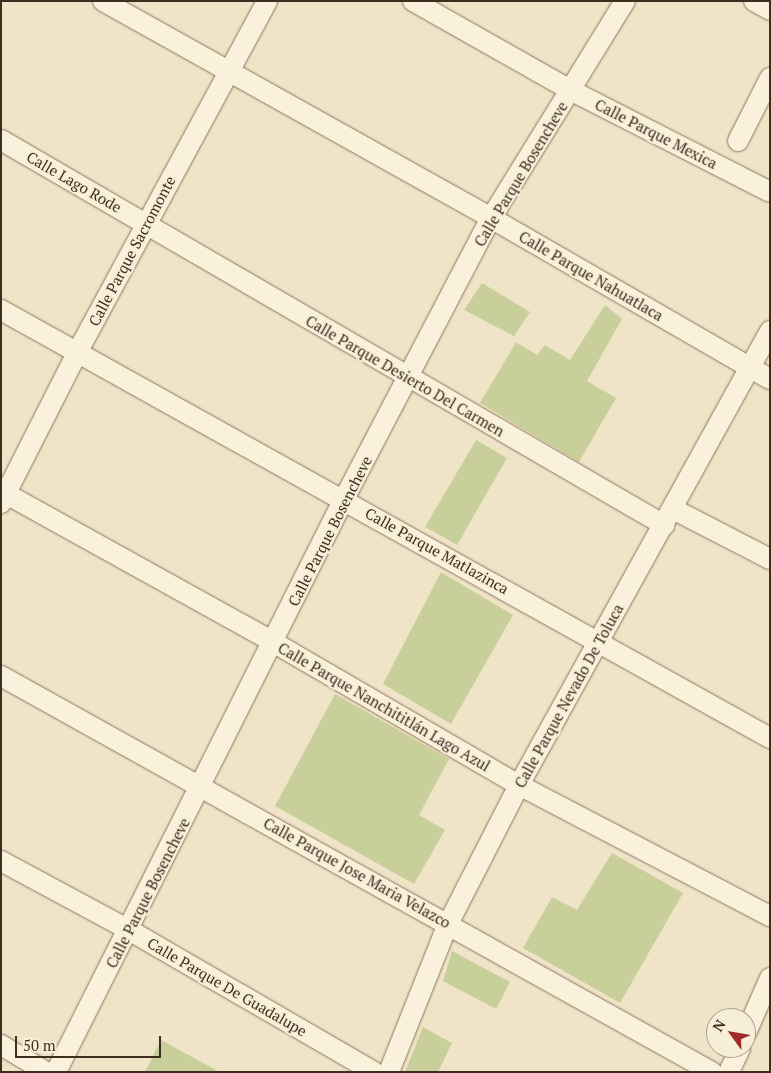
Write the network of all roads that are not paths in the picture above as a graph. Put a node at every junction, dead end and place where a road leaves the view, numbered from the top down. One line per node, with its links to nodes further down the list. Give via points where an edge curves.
1 (103, 1): 7 (street, Calle Parque Nahuatlaca)
2 (267, 1): 7 (street, Calle Parque Sacromonte)
3 (413, 1): 9 (street, Calle Parque Mexica)
4 (625, 1): 9 (street, Calle Parque Bosencheve)
5 (754, 1): 6 (street)
6 (770, 10)
7 (228, 72): 13 (street, Calle Parque Nahuatlaca); 14 (street, Calle Parque Sacromonte)
8 (770, 78): 11 (street)
9 (572, 91): 12 (street, Calle Parque Mexica); 13 (street, Calle Parque Bosencheve)
10 (1, 140): 14 (street, Calle Lago Rode)
11 (738, 141)
12 (770, 192)
13 (491, 218): 18 (street, Calle Parque Nahuatlaca); 20 (street, Calle Parque Bosencheve)
14 (147, 224): 17 (street, Calle Parque Sacromonte); 20 (street, Calle Parque Desierto Del Carmen)
15 (1, 310): 17 (street, Calle Parque Matlazinca)
16 (770, 331): 18 (street, Calle Parque Nevado De Toluca)
17 (78, 351): 21 (street, Calle Parque Sacromonte); 22 (street, Calle Parque Matlazinca)
18 (749, 368): 19 (street, Calle Parque Nahuatlaca); 23 (street, Calle Parque Nevado De Toluca)
19 (770, 379)
20 (409, 380): 22 (street, Calle Parque Bosencheve); 23 (street, Calle Parque Desierto Del Carmen)
21 (3, 496): 26 (street, Calle Parque Nanchititlán Lago Azul)
22 (344, 499): 25 (street, Calle Parque Matlazinca); 26 (street, Calle Parque Bosencheve)
23 (668, 517): 24 (street, Calle Parque Desierto Del Carmen); 25 (street, Calle Parque Nevado De Toluca)
24 (770, 559)
25 (600, 641): 28 (street, Calle Parque Matlazinca); 29 (street, Calle Parque Nevado De Toluca)
26 (273, 642): 29 (street, Calle Parque Nanchititlán Lago Azul); 30 (street, Calle Parque Bosencheve)
27 (1, 676): 30 (street, Calle Parque Jose Maria Velazco)
28 (770, 738)
29 (519, 785): 32 (street, Calle Parque Nanchititlán Lago Azul); 33 (street, Calle Parque Nevado De Toluca)
30 (202, 786): 33 (street, Calle Parque Jose Maria Velazco); 34 (street, Calle Parque Bosencheve)
31 (1, 861): 34 (street, Calle Parque De Guadalupe)
32 (770, 916)
33 (448, 924): 42 (street, Calle Parque Nevado De Toluca); 43 (street, Calle Parque Jose Maria Velazco)
34 (130, 930): 40 (street, Calle Parque Bosencheve); 41 (street, Calle Parque De Guadalupe)
35 (770, 978): 36 (street)
36 (756, 1010)
37 (1, 1045): 39 (street)
38 (736, 1058): 44 (street)
39 (46, 1072)
40 (56, 1072)
41 (374, 1072)
42 (389, 1072)
43 (712, 1072)
44 (730, 1072)

